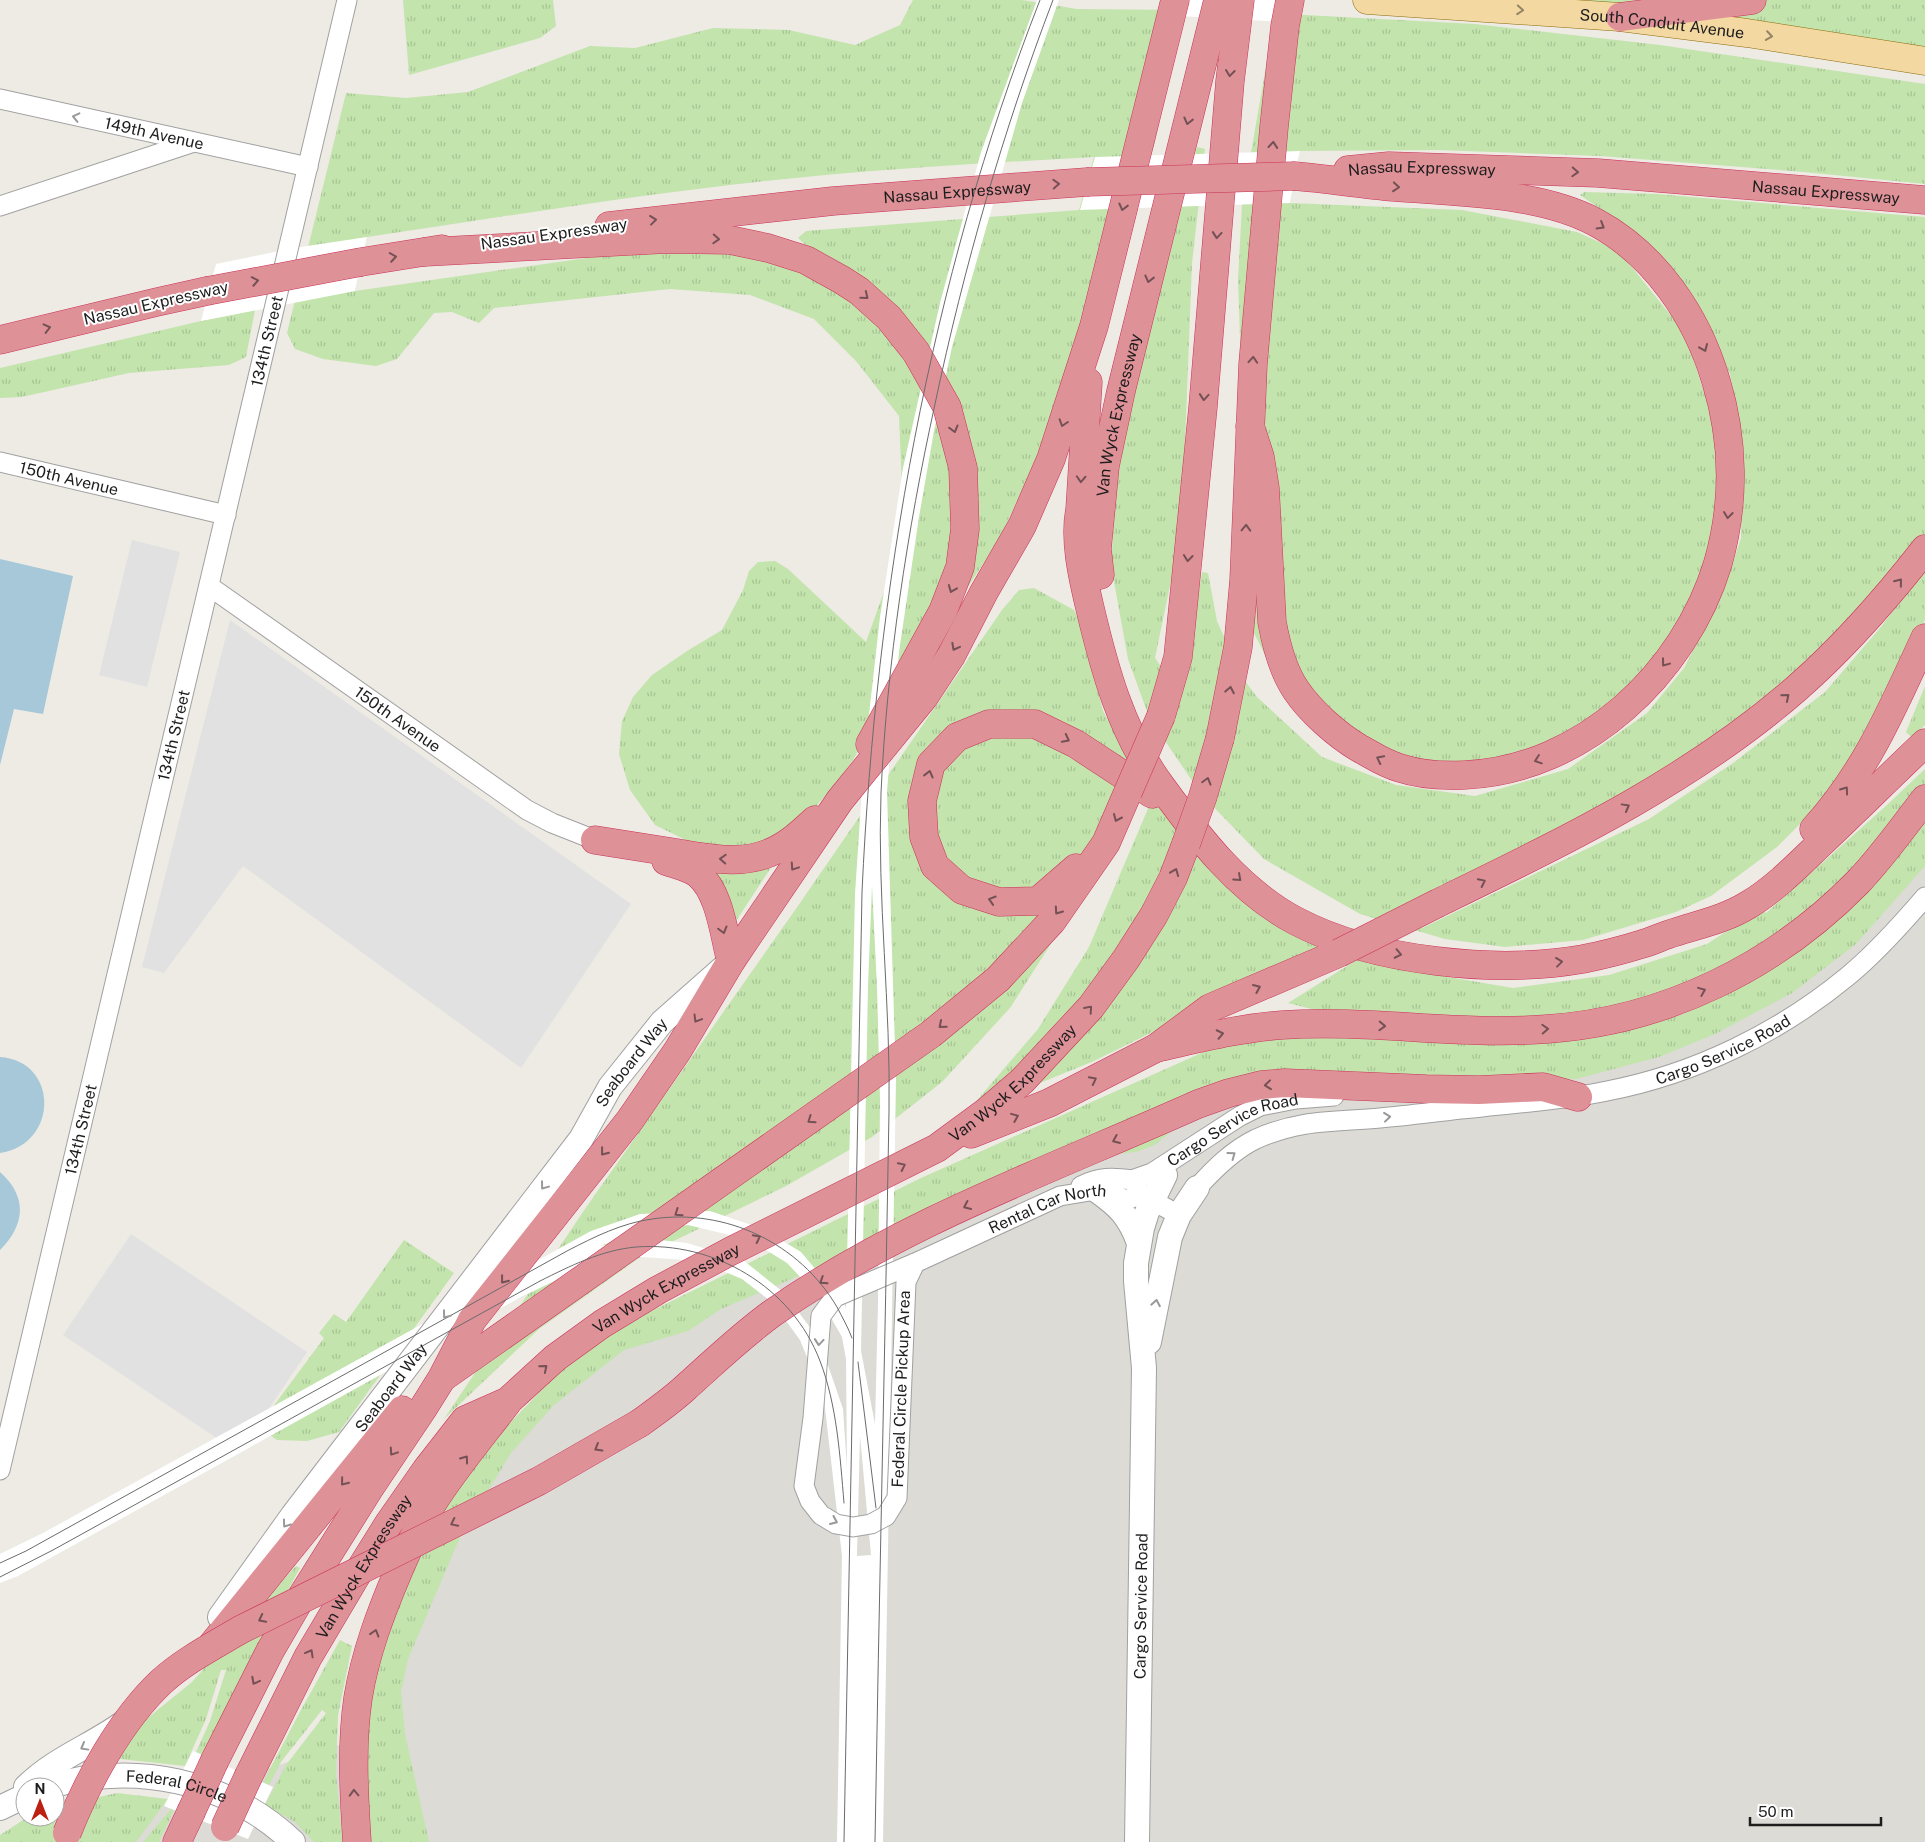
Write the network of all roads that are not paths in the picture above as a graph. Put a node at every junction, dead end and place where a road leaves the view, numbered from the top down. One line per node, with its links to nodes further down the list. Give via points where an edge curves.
1 (347, 0): 11 (street, 134th Street)
2 (1175, 0): 16 (highway, one-way to 16)
3 (1367, 0): 7 (main road, South Conduit Avenue, one-way to 7)
4 (1752, 0): 7 (highway)
5 (1226, 12): 29 (highway, one-way to 29, bridge, via 1230,81 1178,657 1161,716); 30 (highway, Van Wyck Expressway, one-way to 30, via 1121,391 1105,466 1097,549 1104,614 1116,659 1132,698)
6 (1288, 13): 18 (highway, Van Wyck Expressway, one-way to 6, via 1253,364)
7 (1620, 18): 8 (main road, South Conduit Avenue, one-way to 8, via 1747,33)
8 (1925, 61)
9 (0, 99): 10 (street, 149th Avenue, one-way to 9)
10 (192, 143): 11 (street, 149th Avenue); 14 (street)
11 (308, 167): 20 (street, 134th Street)
12 (1296, 176): 13 (highway, Nassau Expressway, one-way to 13, via 1389,166 1460,167 1598,173); 15 (highway, Nassau Expressway, one-way to 12, bridge, via 772,207 962,190 1088,182); 18 (highway, one-way to 18, via 1486,195 1546,206 1594,221 1646,260 1674,295 1696,331 1714,372 1725,415 1730,493 1717,567 1696,616 1666,663 1631,701 1589,734 1545,758 1501,771 1436,775 1396,767 1346,741 1296,690 1287,672 1272,622 1265,488)
13 (1925, 200)
14 (0, 206)
15 (425, 252): 17 (highway, Nassau Expressway, one-way to 15, bridge, via 207,291); 26 (highway, one-way to 26, via 674,239 749,243 793,255 842,280 875,304 903,334 935,384 953,426 963,468 964,548 943,610)
16 (1094, 326): 26 (highway, one-way to 26, via 1051,459 1022,526 950,656 924,696); 27 (highway, one-way to 27, via 1077,523 1082,571 1101,654 1121,714 1152,775)
17 (0, 340)
18 (1250, 426): 37 (highway, Van Wyck Expressway, one-way to 18, bridge, via 1022,1081 1091,1007 1154,915 1173,878 1220,738 1238,647)
19 (0, 462): 20 (street, 150th Avenue)
20 (226, 515): 22 (street, 134th Street)
21 (1925, 549): 34 (highway, one-way to 21, bridge, via 1210,1008 1339,953 1563,842 1675,778 1748,728 1796,689 1851,637)
22 (210, 586): 28 (street, 150th Avenue, via 527,810); 51 (street, 134th Street)
23 (1925, 638): 32 (highway, one-way to 23, via 1779,862 1826,815 1864,764)
24 (1925, 743): 32 (highway, via 1768,890 1737,911 1700,926)
25 (1925, 799): 34 (highway, one-way to 25, via 1283,1025 1547,1030 1601,1022 1654,1009 1708,988 1781,948 1859,881)
26 (840, 800): 28 (highway, one-way to 28, via 790,842 758,857 717,859); 33 (highway, one-way to 33)
27 (1182, 814): 29 (highway, one-way to 27, via 1038,900 999,902 962,890 936,866 924,837 922,801 932,764 957,737 989,724 1036,724 1076,744); 30 (highway)
28 (595, 840): 33 (highway, one-way to 33, via 689,868 704,880 714,896)
29 (1106, 843): 49 (highway, one-way to 49, via 1045,928 998,979 931,1034)
30 (1213, 852): 32 (highway, one-way to 32, via 1236,877 1272,906 1296,920 1350,942 1416,958 1484,964 1548,963 1613,952)
31 (1925, 897): 35 (street, Cargo Service Road, via 1848,976 1770,1029 1710,1060 1669,1075)
32 (1674, 932)
33 (731, 961): 47 (highway, one-way to 47, via 678,1050 630,1120); 52 (street, Seaboard Way, one-way to 52, via 662,1022 610,1087 580,1138 293,1514 204,1639)
34 (1156, 1048): 37 (highway, one-way to 34, via 1049,1103)
35 (1578, 1097): 36 (street, Cargo Service Road); 56 (highway, one-way to 56, bridge, via 1543,1087 1479,1090 1316,1083 1261,1085 1198,1104 921,1227 839,1271 774,1313 640,1423 539,1481 240,1630 161,1682 115,1739 88,1785)
36 (1476, 1107): 38 (street, Cargo Service Road, via 1433,1099 1344,1096 1289,1100 1260,1106); 40 (street, Cargo Service Road, one-way to 36, via 1242,1148 1297,1125)
37 (938, 1148): 50 (highway, Van Wyck Expressway, one-way to 37, via 534,1376 602,1324 658,1290)
38 (1182, 1152): 39 (street, Cargo Service Road); 42 (street, via 1152,1172)
39 (1165, 1175): 42 (street, Cargo Service Road)
40 (1197, 1188): 44 (street, Cargo Service Road)
41 (1096, 1190): 42 (street, Rental Car North, via 1108,1191 1125,1200); 43 (street, Rental Car North); 45 (street, via 1122,1211 1132,1224)
42 (1142, 1192): 43 (street, via 1106,1177); 44 (street); 45 (street, Cargo Service Road)
43 (1060, 1196): 46 (street, Rental Car North)
44 (1179, 1215): 48 (street, Cargo Service Road, one-way to 44, via 1164,1262)
45 (1139, 1243): 48 (street, Cargo Service Road, via 1136,1281)
46 (915, 1264): 46 (street, Federal Circle Pickup Area, one-way to 46, via 835,1297 821,1316 804,1486 821,1515 836,1524 853,1527 871,1524 886,1516 897,1498 906,1282)
47 (472, 1320): 49 (highway); 52 (highway, one-way to 52, via 226,1628 203,1655)
48 (1144, 1368): 60 (street, Cargo Service Road)
49 (442, 1378): 57 (highway, one-way to 57, bridge, via 368,1489 270,1651)
50 (508, 1401): 55 (highway, Van Wyck Expressway, one-way to 50, bridge, via 308,1658 389,1523 466,1420); 59 (highway, one-way to 50, via 356,1725 362,1681 380,1614 432,1504)
51 (0, 1470)
52 (153, 1700): 53 (street, Seaboard Way, one-way to 53)
53 (36, 1777)
54 (65, 1783): 58 (street, Federal Circle, via 116,1775 179,1781 239,1802)
55 (222, 1834)
56 (65, 1838)
57 (178, 1842)
58 (293, 1842)
59 (357, 1842)
60 (1137, 1842)

